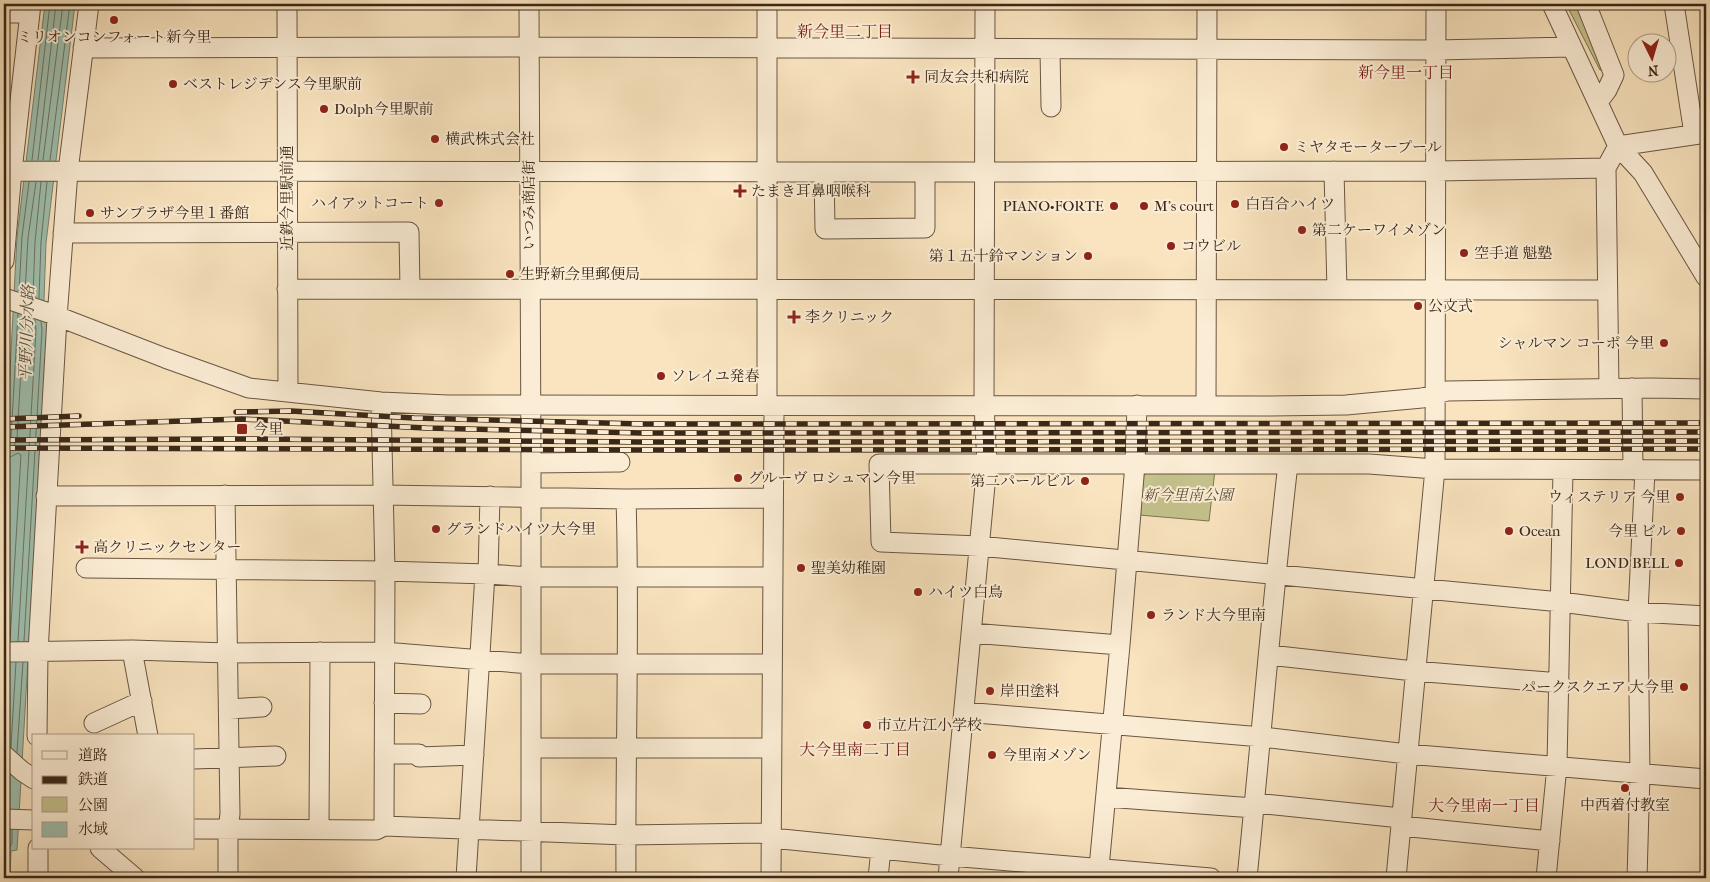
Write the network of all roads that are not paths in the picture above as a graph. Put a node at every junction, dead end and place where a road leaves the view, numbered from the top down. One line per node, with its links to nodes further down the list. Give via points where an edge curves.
1 (89, 4): 15 (street)
2 (287, 4): 16 (street, 近鉄今里駅前通)
3 (528, 4): 13 (street, いつみ商店街)
4 (767, 4): 17 (street)
5 (985, 4): 18 (street)
6 (1207, 4): 20 (street)
7 (1436, 4): 21 (street)
8 (1552, 4): 14 (street)
9 (1586, 4): 23 (street, via 1614,75)
10 (1674, 4): 25 (street)
11 (31, 8): 12 (street); 22 (street)
12 (4, 13)
13 (528, 47): 16 (street); 17 (street); 31 (street, いつみ商店街)
14 (1572, 47): 21 (street); 23 (street)
15 (83, 48): 16 (street); 30 (street)
16 (286, 48): 34 (street, 近鉄今里駅前通)
17 (767, 49): 18 (street); 35 (street)
18 (984, 49): 19 (street); 38 (street)
19 (1050, 49): 20 (street); 24 (street)
20 (1207, 49): 21 (street); 28 (street)
21 (1436, 50): 33 (street)
22 (12, 91): 29 (street)
23 (1598, 102): 26 (street)
24 (1050, 108)
25 (1700, 134): 26 (street)
26 (1618, 146): 27 (street); 42 (street, via 1643,173)
27 (1606, 168): 33 (street); 49 (street)
28 (1207, 170): 32 (street); 38 (street); 51 (street)
29 (10, 171): 30 (street); 41 (street)
30 (64, 171): 34 (street); 40 (street)
31 (529, 171): 34 (street); 35 (street); 45 (street, いつみ商店街)
32 (1334, 171): 33 (street); 47 (street)
33 (1436, 171): 48 (street)
34 (287, 172): 39 (street, 近鉄今里駅前通)
35 (767, 172): 36 (street); 46 (street)
36 (824, 172): 37 (street); 37 (street, via 825,230 925,228)
37 (925, 172): 38 (street)
38 (983, 172): 50 (street)
39 (287, 232): 40 (street); 43 (street, 近鉄今里駅前通); 44 (street, via 409,232)
40 (63, 233): 53 (street)
41 (4, 261)
42 (1706, 277)
43 (287, 289): 44 (street); 57 (street, 近鉄今里駅前通)
44 (410, 290): 45 (street)
45 (529, 290): 46 (street); 64 (street, いつみ商店街)
46 (767, 290): 50 (street); 60 (street)
47 (1337, 290): 48 (street); 51 (street)
48 (1435, 290): 49 (street); 58 (street)
49 (1607, 290): 54 (street)
50 (984, 291): 51 (street); 61 (street)
51 (1207, 291): 63 (street)
52 (5, 299): 53 (street)
53 (53, 316): 57 (street, via 248,388); 76 (street, via 51,444)
54 (1608, 388): 55 (street); 58 (street, via 1447,391)
55 (1632, 388): 56 (street); 72 (street)
56 (1706, 389)
57 (288, 392): 59 (street)
58 (1435, 394): 63 (street, via 1346,405); 70 (street)
59 (381, 402): 64 (street); 75 (street)
60 (767, 404): 61 (street); 64 (street); 79 (street, via 774,413)
61 (984, 404): 62 (street); 67 (street)
62 (1137, 405): 63 (street); 68 (street)
63 (1206, 405)
64 (530, 406): 66 (street, いつみ商店街)
65 (620, 462): 66 (street)
66 (531, 463): 78 (street, いつみ商店街)
67 (987, 464): 68 (street); 81 (street); 81 (street, via 879,464 880,542)
68 (1134, 464): 69 (street); 82 (street)
69 (1288, 464): 70 (street, via 1369,464); 87 (street)
70 (1434, 469): 71 (street); 91 (street)
71 (1563, 470): 72 (street); 92 (street)
72 (1639, 470): 73 (street); 93 (street)
73 (1706, 470)
74 (225, 495): 75 (street); 76 (street); 84 (street)
75 (383, 495): 77 (street); 85 (street)
76 (46, 496): 99 (street)
77 (490, 496): 78 (street); 86 (street)
78 (531, 497): 80 (street); 88 (street, いつみ商店街)
79 (773, 498): 80 (street); 89 (street)
80 (626, 499): 90 (street)
81 (979, 546): 82 (street); 95 (street)
82 (1126, 560): 87 (street); 96 (street)
83 (86, 568): 84 (street)
84 (228, 569): 85 (street); 102 (street)
85 (385, 571): 86 (street); 101 (street)
86 (486, 574): 88 (street); 104 (street)
87 (1275, 574): 91 (street); 103 (street)
88 (530, 577): 90 (street); 106 (street, いつみ商店街)
89 (772, 577): 90 (street); 107 (street)
90 (628, 578): 105 (street)
91 (1423, 590): 92 (street); 108 (street)
92 (1561, 602): 93 (street); 109 (street)
93 (1638, 612): 94 (street); 132 (street)
94 (1706, 616)
95 (971, 632): 96 (street); 115 (street)
96 (1120, 645): 117 (street)
97 (132, 650): 99 (street); 102 (street); 110 (street)
98 (4, 652): 99 (street)
99 (35, 652): 118 (street)
100 (320, 652): 101 (street); 102 (street); 140 (street)
101 (384, 652): 104 (street); 111 (street)
102 (228, 653): 114 (street)
103 (1269, 655): 108 (street); 120 (street)
104 (480, 660): 106 (street); 127 (street)
105 (626, 663): 106 (street); 107 (street); 122 (street)
106 (530, 664): 121 (street, いつみ商店街)
107 (772, 664): 123 (street)
108 (1414, 671): 109 (street); 125 (street)
109 (1560, 683): 131 (street)
110 (142, 701): 116 (street); 119 (street)
111 (384, 703): 112 (street); 124 (street)
112 (421, 704)
113 (262, 707): 114 (street)
114 (229, 709): 129 (street)
115 (964, 712): 117 (street); 150 (street)
116 (94, 723)
117 (1113, 725): 120 (street); 135 (street)
118 (37, 734)
119 (148, 734)
120 (1262, 737): 125 (street); 136 (street)
121 (531, 748): 122 (street); 143 (street, いつみ商店街)
122 (626, 748): 123 (street); 144 (street)
123 (771, 748): 145 (street)
124 (384, 754): 127 (street); 138 (street)
125 (1407, 754): 131 (street); 137 (street)
126 (4, 755): 133 (street)
127 (474, 755): 142 (street)
128 (276, 756): 129 (street)
129 (230, 758): 130 (street); 139 (street)
130 (195, 760)
131 (1558, 766): 132 (street); 146 (street)
132 (1640, 774): 134 (street); 165 (street)
133 (28, 775)
134 (1706, 780)
135 (1106, 797): 136 (street); 151 (street)
136 (1254, 805): 137 (street); 162 (street)
137 (1401, 822): 146 (street); 163 (street)
138 (384, 826): 140 (street, via 376,830); 142 (street)
139 (228, 828): 140 (street); 141 (street); 154 (street)
140 (319, 828)
141 (195, 829)
142 (469, 830): 143 (street); 155 (street)
143 (530, 832): 144 (street); 156 (street, いつみ商店街)
144 (626, 835): 145 (street, via 763,833); 157 (street)
145 (772, 838): 147 (street); 158 (street)
146 (1550, 841): 164 (street)
147 (881, 849): 150 (street); 159 (street)
148 (38, 850): 152 (street)
149 (102, 850): 153 (street)
150 (950, 856): 151 (street); 160 (street)
151 (1099, 873): 161 (street)
152 (38, 878)
153 (135, 878)
154 (228, 878)
155 (466, 878)
156 (531, 878)
157 (626, 878)
158 (771, 878)
159 (878, 878)
160 (948, 878)
161 (1211, 878)
162 (1247, 878)
163 (1396, 878)
164 (1546, 878)
165 (1637, 878)

